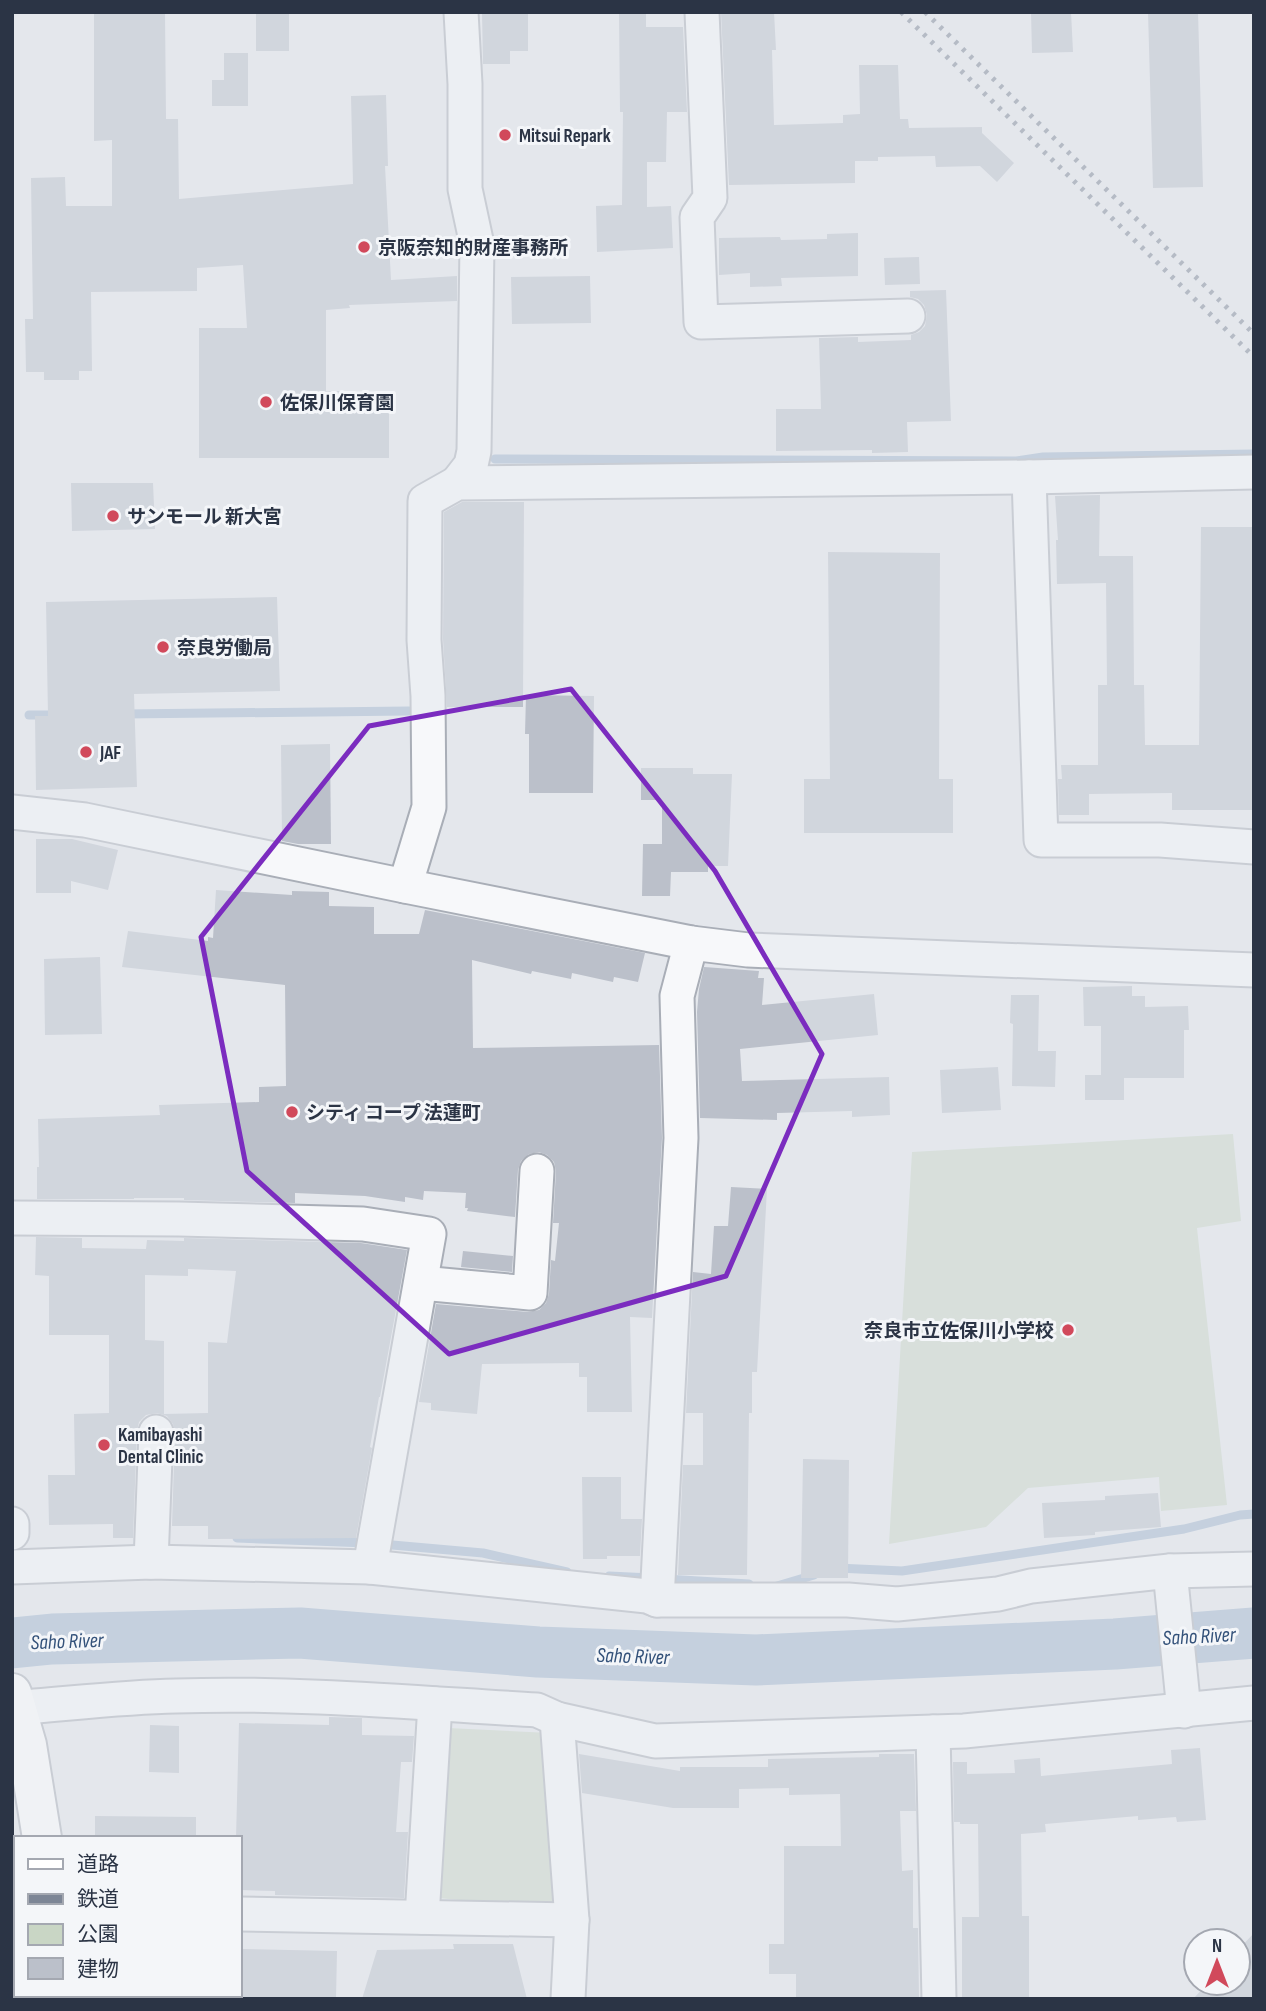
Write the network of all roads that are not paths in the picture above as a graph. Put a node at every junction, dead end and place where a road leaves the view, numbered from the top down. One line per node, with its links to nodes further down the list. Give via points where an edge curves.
1 (461, 12): 6 (street, via 465,190 478,245 474,451 471,465)
2 (702, 12): 3 (street, via 710,198 697,217 701,321)
3 (908, 316)
4 (1254, 472): 5 (street)
5 (1029, 477): 6 (street); 8 (street, via 1041,840 1160,840)
6 (457, 483): 9 (street, via 425,501 429,807)
7 (12, 813): 9 (street, via 85,820)
8 (1254, 847)
9 (405, 886): 10 (street)
10 (691, 943): 11 (street, via 748,950); 23 (street, via 677,996 681,1138)
11 (1254, 971)
12 (537, 1171): 14 (street, via 530,1293)
13 (12, 1217): 14 (street, via 363,1224 429,1234)
14 (421, 1283): 20 (street)
15 (156, 1432): 18 (street)
16 (12, 1524): 17 (street)
17 (12, 1533)
18 (151, 1562): 19 (street); 20 (street)
19 (12, 1567)
20 (370, 1567): 23 (street)
21 (1254, 1569): 22 (street)
22 (1171, 1579): 23 (street, via 1031,1586 998,1594 897,1604); 24 (street)
23 (657, 1600)
24 (1183, 1700): 26 (street); 29 (street)
25 (14, 1703): 27 (street, via 277,1695); 30 (street, via 27,1745)
26 (1254, 1703)
27 (435, 1704): 28 (street, via 537,1710); 32 (street)
28 (557, 1719): 29 (street, via 655,1741); 33 (street)
29 (933, 1732): 35 (street)
30 (43, 1836)
31 (242, 1914): 32 (street)
32 (422, 1917): 33 (street)
33 (572, 1920): 34 (street)
34 (568, 1999)
35 (939, 1999)

